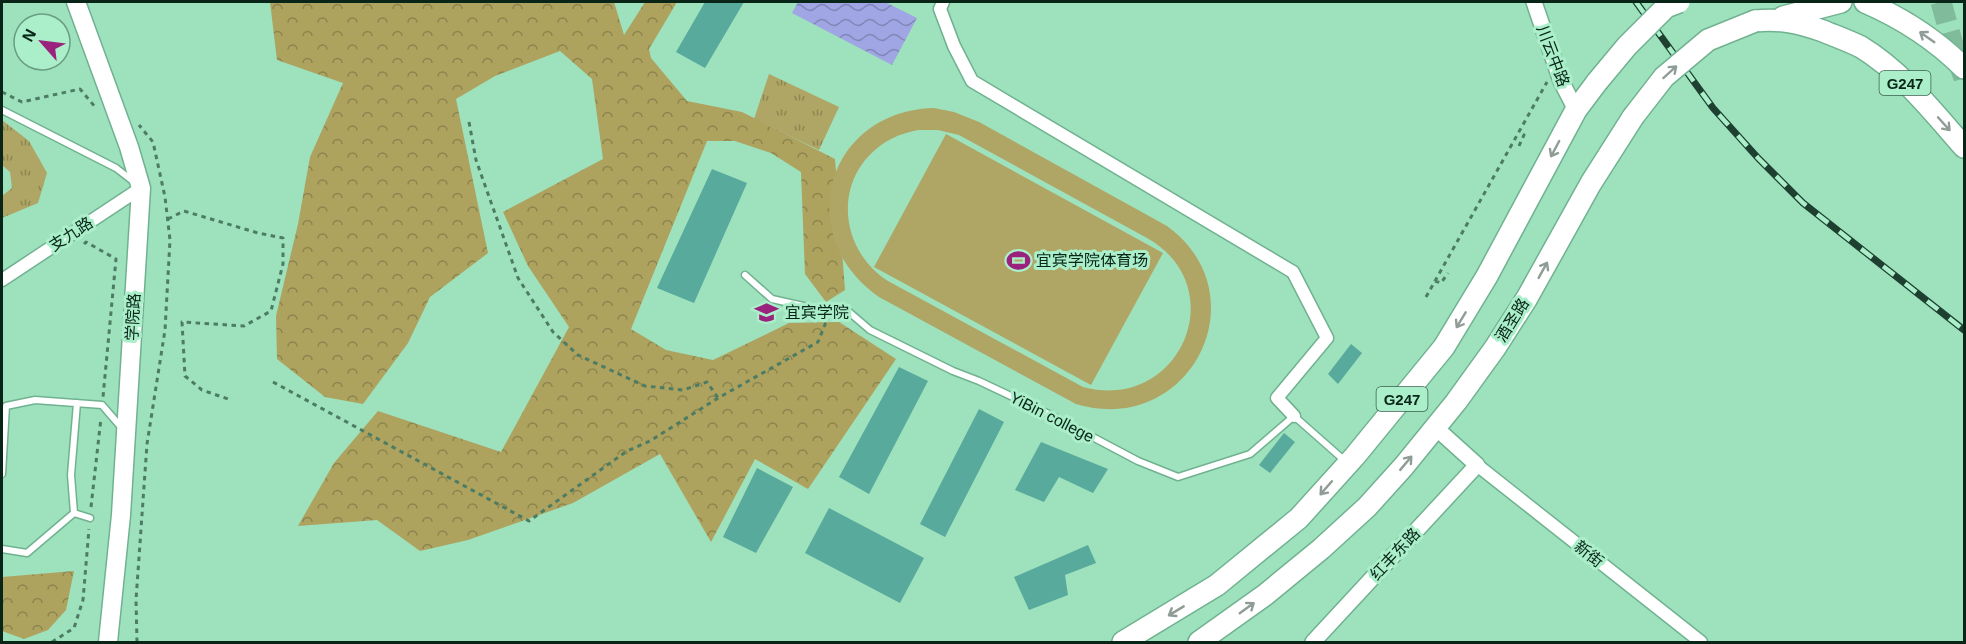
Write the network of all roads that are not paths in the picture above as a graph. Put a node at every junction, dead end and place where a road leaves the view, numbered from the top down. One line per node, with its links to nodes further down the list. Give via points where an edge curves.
1 (76, 2): 12 (main road, 学院路)
2 (943, 2): 16 (street, via 940,9 972,81 1293,272 1327,338 1277,398)
3 (1534, 2): 10 (street, 川云中路)
4 (1679, 2): 10 (highway, G247, bridge, via 1666,7 1627,46)
5 (1841, 2): 7 (highway, 酒圣路)
6 (1865, 2): 8 (highway, one-way to 6, via 1923,33)
7 (1764, 20): 11 (highway, G247, one-way to 11, via 1793,21 1860,46 1925,104); 17 (highway, 酒圣路 / G247, one-way to 7, bridge, via 1495,348 1591,183 1664,77 1708,40)
8 (1965, 68)
9 (2, 110): 12 (lane, via 116,168)
10 (1576, 110): 19 (highway, G247, one-way to 19, via 1487,276 1444,347)
11 (1965, 147)
12 (141, 188): 14 (street, 支九路); 18 (main road, 学院路)
13 (745, 275): 16 (lane, YiBin college, via 772,299 830,312 849,312 870,330 1178,477 1250,454)
14 (2, 280)
15 (77, 403): 18 (lane, via 102,405); 21 (lane, via 35,400 6,406); 22 (lane, via 71,475)
16 (1294, 416): 19 (lane)
17 (1436, 428): 20 (street); 27 (highway, 酒圣路 / G247, one-way to 17, via 1265,595 1352,521)
18 (126, 433): 25 (main road, 学院路)
19 (1347, 463): 26 (highway, G247, one-way to 26, via 1299,518 1217,585)
20 (1477, 465): 28 (street, 红丰东路); 29 (street, 新街)
21 (2, 474)
22 (74, 513): 23 (lane); 24 (lane, via 27,553)
23 (90, 518)
24 (2, 549)
25 (108, 642)
26 (1124, 642)
27 (1199, 642)
28 (1313, 642)
29 (1701, 642)

